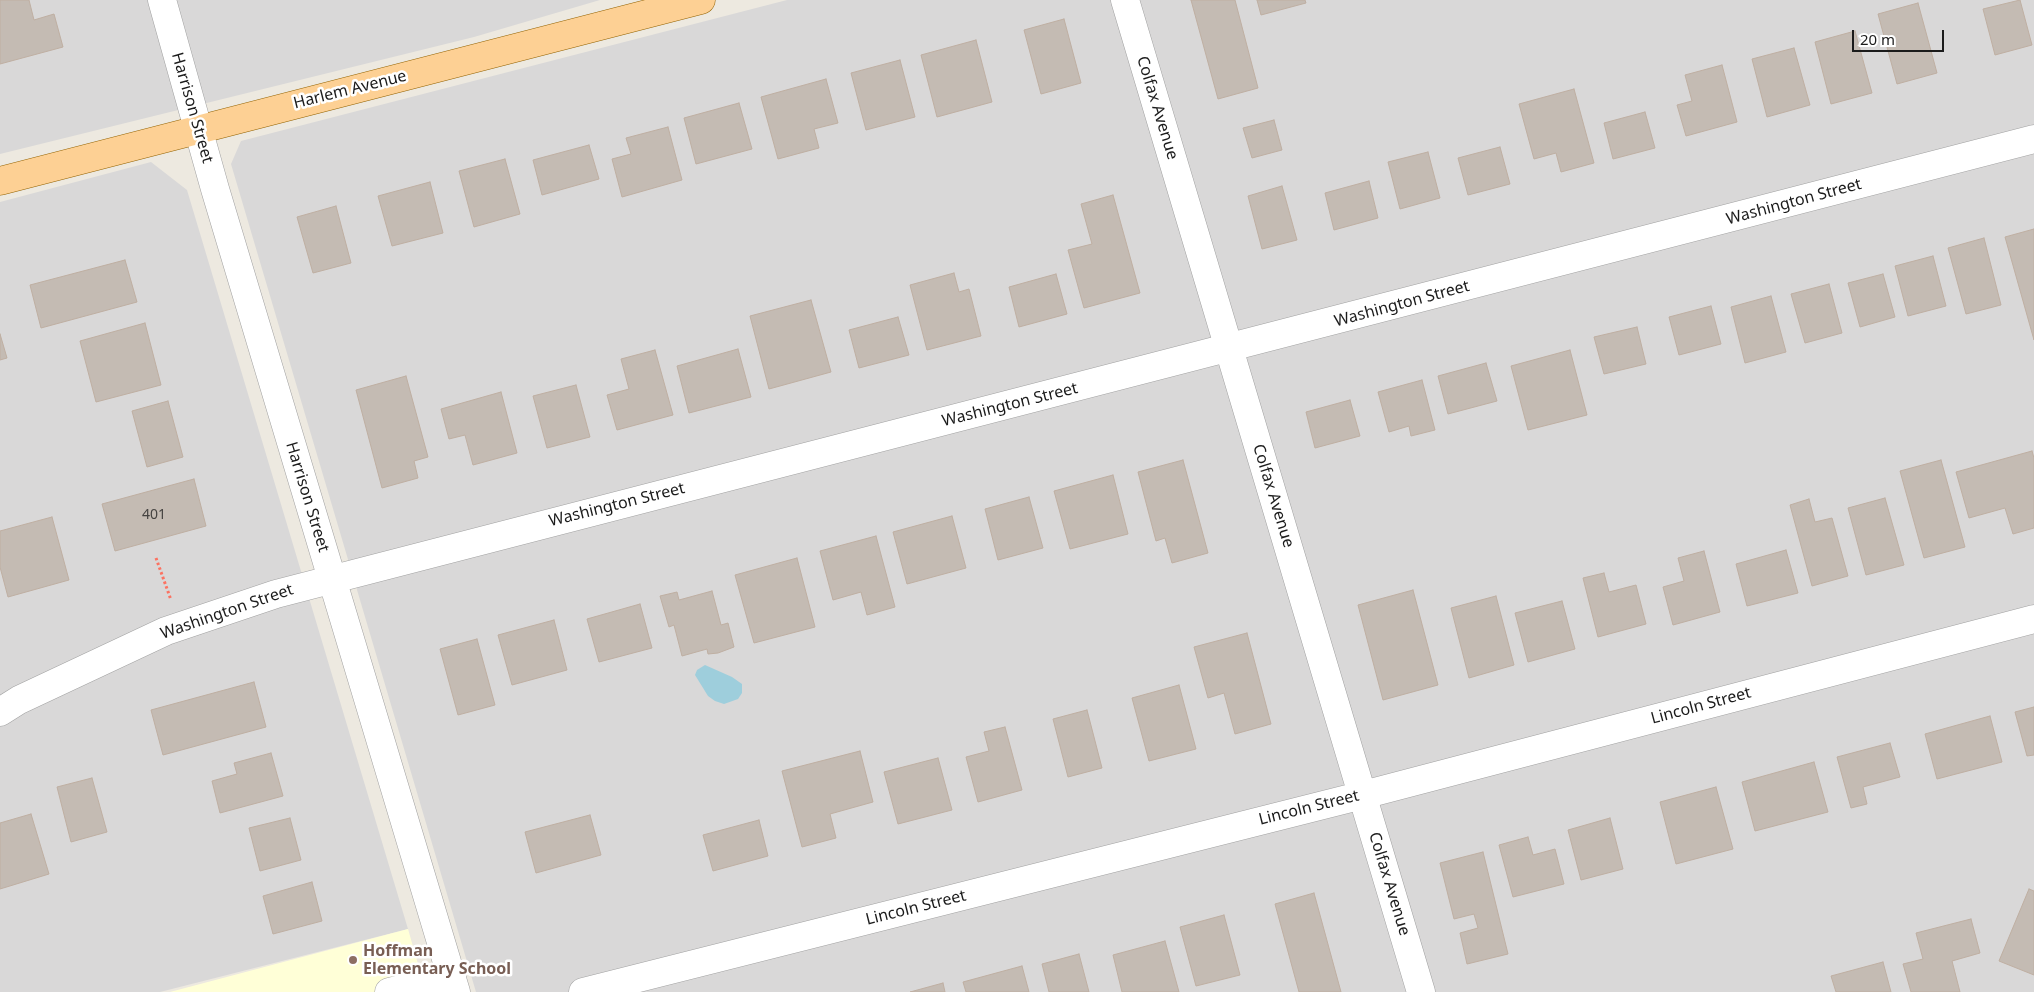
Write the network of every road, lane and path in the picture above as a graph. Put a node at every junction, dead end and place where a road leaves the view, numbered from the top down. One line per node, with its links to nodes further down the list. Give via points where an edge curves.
1 (162, 0): 4 (street, Harrison Street)
2 (701, 0): 4 (main road, Harlem Avenue)
3 (1125, 0): 7 (street, Colfax Avenue)
4 (197, 130): 6 (main road, Harlem Avenue); 9 (street, Harrison Street)
5 (2034, 139): 7 (street, Washington Street)
6 (0, 180)
7 (1229, 349): 9 (street, Washington Street); 13 (street, Colfax Avenue)
8 (156, 558): 11 (path)
9 (332, 579): 11 (street, Washington Street); 14 (street, Harrison Street)
10 (2034, 619): 13 (street, Lincoln Street)
11 (180, 626): 12 (street, Washington Street, via 19,700)
12 (0, 712)
13 (1363, 795): 16 (street, Lincoln Street); 17 (street, Colfax Avenue)
14 (454, 984): 15 (street)
15 (388, 992)
16 (583, 992)
17 (1422, 992)

